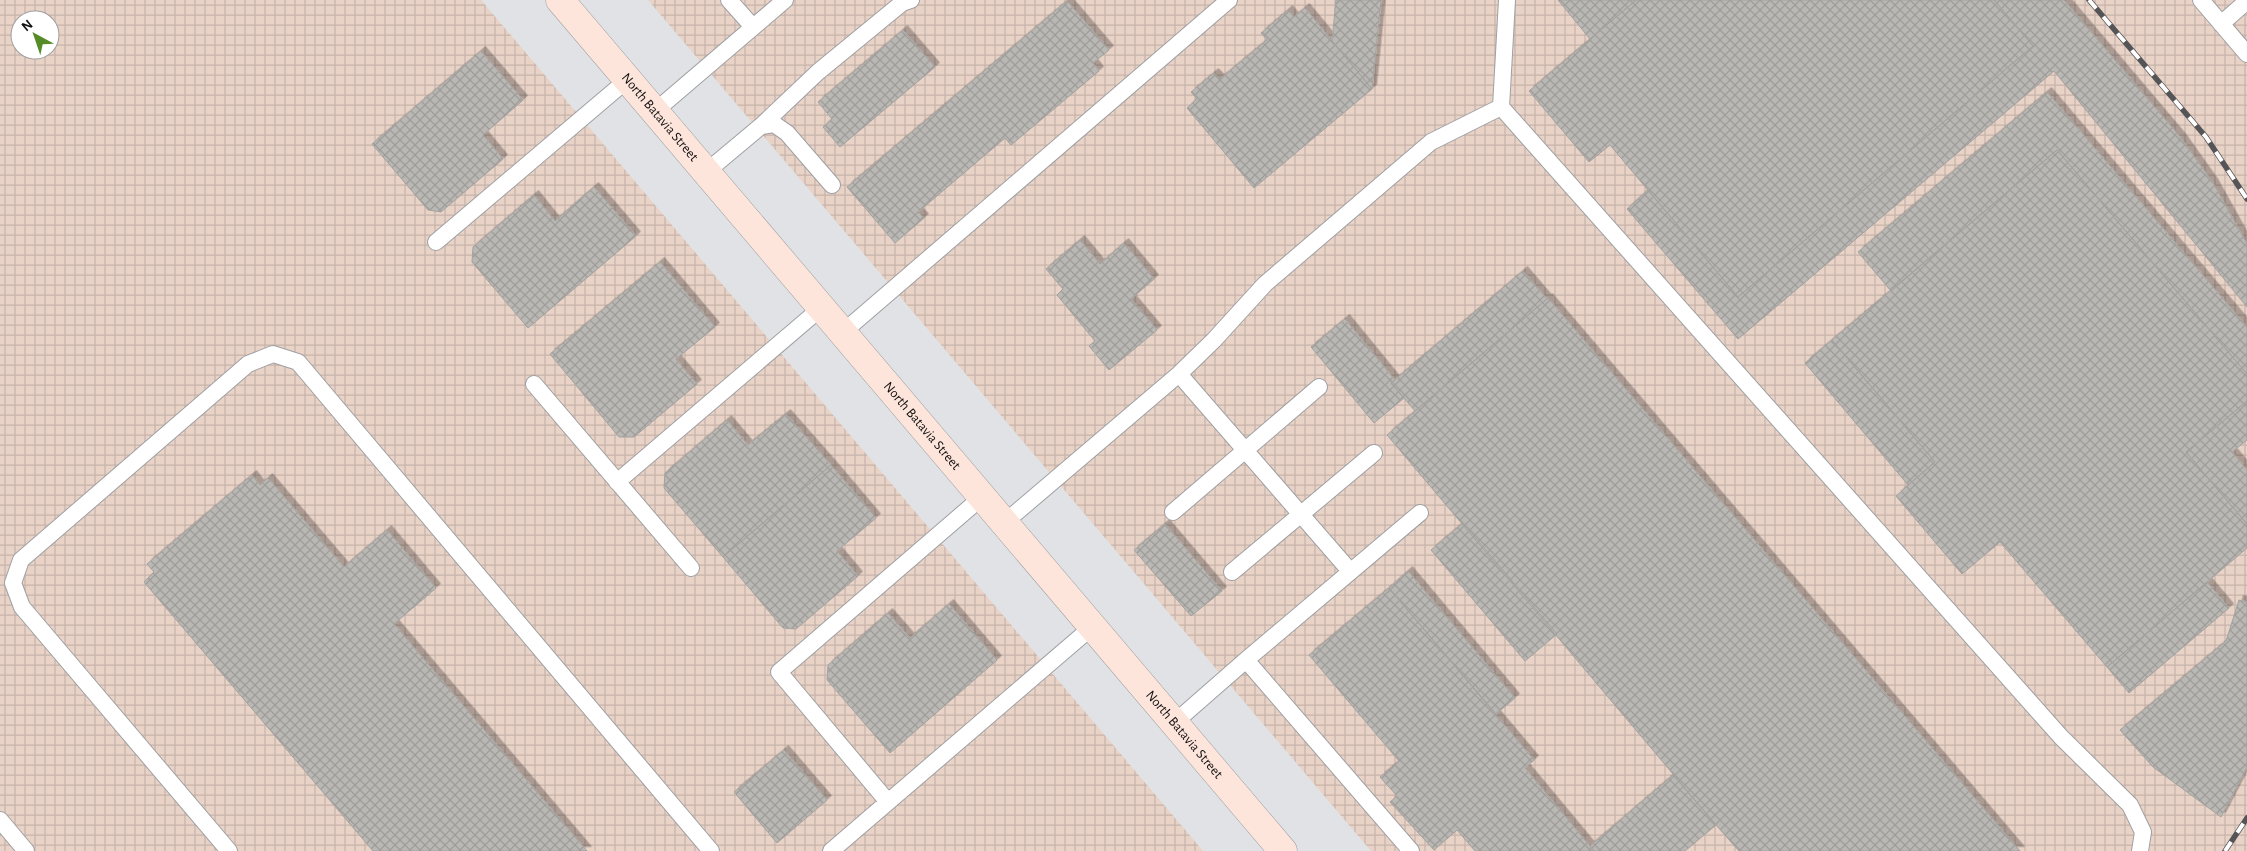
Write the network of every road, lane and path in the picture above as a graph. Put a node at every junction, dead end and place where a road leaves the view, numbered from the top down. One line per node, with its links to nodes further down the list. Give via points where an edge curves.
1 (560, 0): 12 (main road, North Batavia Street)
2 (729, 0): 10 (lane)
3 (785, 0): 10 (lane)
4 (911, 0): 15 (lane, via 902,3 818,72)
5 (1229, 0): 20 (lane)
6 (1507, 0): 13 (lane)
7 (2201, 0): 9 (lane)
8 (2247, 1): 9 (lane)
9 (2221, 24): 11 (lane)
10 (753, 28): 14 (lane)
11 (2247, 54)
12 (627, 80): 14 (main road, North Batavia Street); 18 (lane)
13 (1501, 107): 21 (lane, via 1431,142 1265,284); 46 (lane, via 2061,737 2130,804 2143,832)
14 (654, 112): 16 (main road, North Batavia Street)
15 (761, 126): 16 (lane); 17 (lane, via 774,124 787,133)
16 (706, 172): 19 (main road, North Batavia Street)
17 (832, 185)
18 (436, 242)
19 (821, 308): 20 (main road, North Batavia Street); 26 (lane)
20 (842, 333): 27 (main road, North Batavia Street)
21 (1180, 374): 24 (lane); 31 (lane)
22 (534, 384): 26 (lane)
23 (1319, 387): 24 (lane)
24 (1246, 451): 28 (lane); 30 (lane)
25 (1374, 453): 30 (lane)
26 (617, 482): 32 (lane)
27 (982, 497): 31 (main road, North Batavia Street); 38 (lane, via 779,672)
28 (1173, 512)
29 (1420, 513): 33 (lane)
30 (1301, 514): 33 (lane); 34 (lane)
31 (1004, 523): 35 (main road, North Batavia Street)
32 (691, 568)
33 (1350, 571): 36 (lane)
34 (1232, 572)
35 (1092, 627): 37 (main road, North Batavia Street); 38 (lane)
36 (1246, 660): 37 (lane); 45 (lane)
37 (1174, 723): 44 (main road, North Batavia Street)
38 (888, 802): 43 (lane)
39 (0, 820): 41 (lane)
40 (708, 850): 42 (lane, via 298,362 273,354 248,364 21,560 13,583 22,608)
41 (26, 851)
42 (229, 851)
43 (830, 851)
44 (1283, 851)
45 (1411, 851)
46 (2140, 851)

